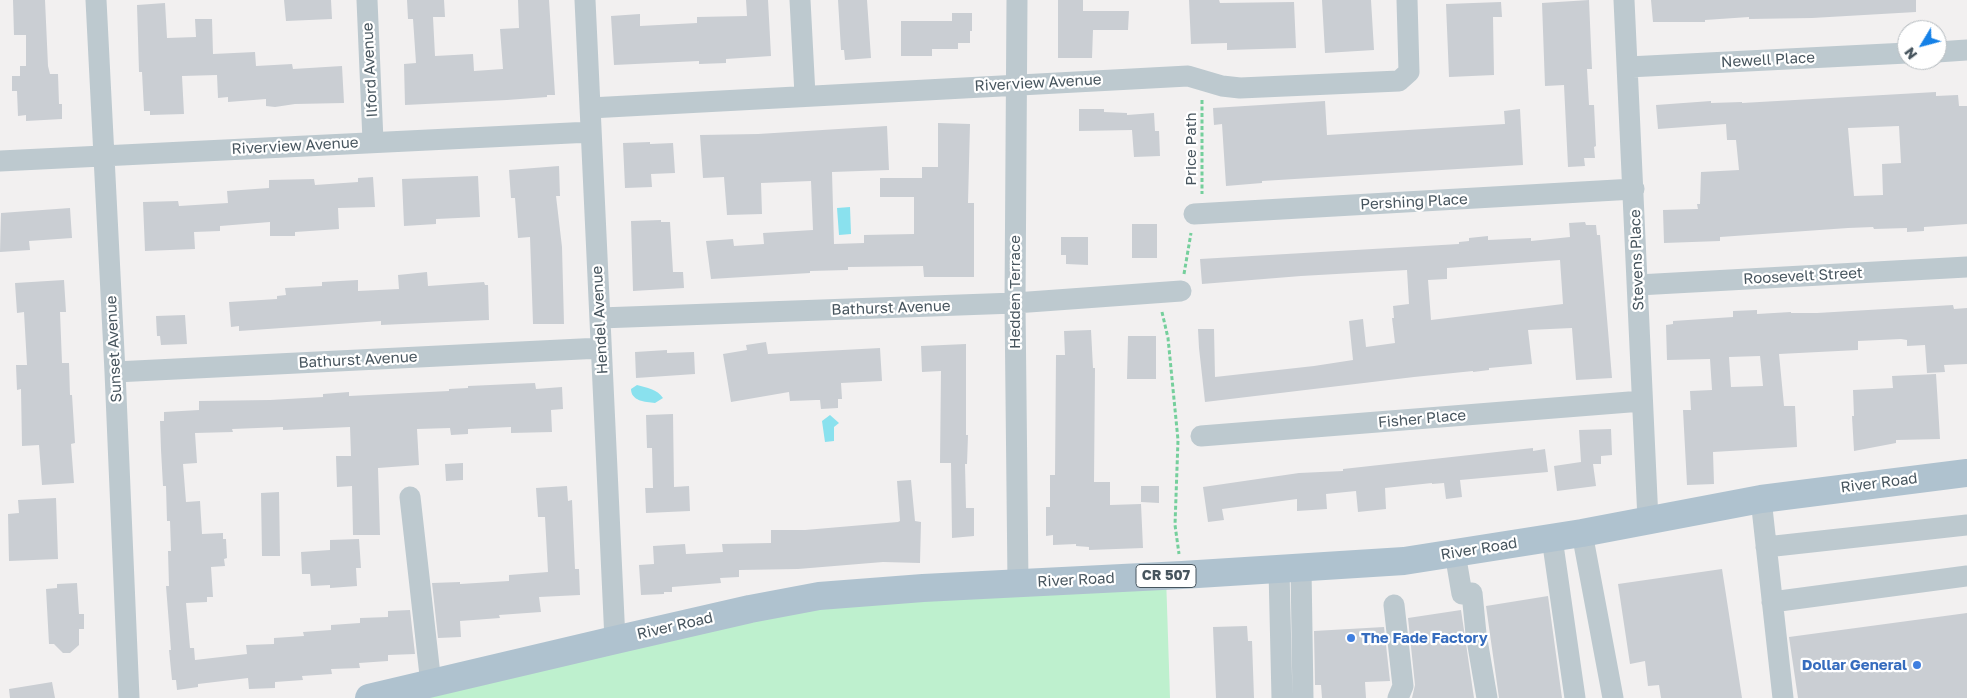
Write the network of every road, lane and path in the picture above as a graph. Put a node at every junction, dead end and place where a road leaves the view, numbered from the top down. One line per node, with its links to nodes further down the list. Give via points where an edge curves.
1 (96, 0): 18 (street, Sunset Avenue)
2 (366, 0): 17 (street, Ilford Avenue)
3 (585, 0): 15 (street, Hendel Avenue)
4 (800, 0): 13 (street)
5 (1017, 0): 12 (street, Hedden Terrace)
6 (1407, 0): 12 (street, Riverview Avenue, via 1409,72 1399,81 1240,88 1188,76)
7 (1624, 0): 11 (street, Stevens Place)
8 (1967, 50): 9 (street)
9 (1947, 51)
10 (1897, 54): 11 (street, Newell Place)
11 (1628, 67): 20 (street, Stevens Place)
12 (1015, 84): 13 (street, Riverview Avenue); 26 (street, Hedden Terrace)
13 (805, 95): 15 (street, Riverview Avenue)
14 (1196, 95): 21 (path, Price Path, via 1202,100 1202,199)
15 (590, 108): 16 (street, Hendel Avenue)
16 (591, 132): 17 (street, Riverview Avenue); 27 (street, Hendel Avenue)
17 (373, 141): 18 (street, Riverview Avenue)
18 (103, 157): 19 (street, Riverview Avenue); 29 (street, Sunset Avenue)
19 (0, 161)
20 (1634, 189): 21 (street, Pershing Place); 23 (street, Stevens Place)
21 (1194, 214): 24 (path)
22 (1967, 266): 23 (street, Roosevelt Street)
23 (1638, 285): 30 (street, Stevens Place)
24 (1181, 291): 25 (street, Bathurst Avenue)
25 (1157, 294): 26 (street, Bathurst Avenue); 42 (path, via 1168,338 1178,440 1175,525)
26 (1015, 303): 27 (street, Bathurst Avenue); 44 (street, Hedden Terrace)
27 (600, 318): 28 (street, Hendel Avenue)
28 (601, 348): 29 (street, Bathurst Avenue); 47 (street, Hendel Avenue)
29 (115, 372): 50 (street, Sunset Avenue)
30 (1642, 401): 31 (street, Fisher Place); 35 (street, Stevens Place)
31 (1201, 436)
32 (1967, 473): 34 (main road, River Road / CR 507)
33 (410, 497): 48 (street)
34 (1761, 499): 35 (main road, River Road / CR 507); 39 (street)
35 (1648, 520): 37 (main road, River Road / CR 507)
36 (1967, 525): 39 (street)
37 (1582, 533): 38 (main road, River Road / CR 507); 56 (street)
38 (1552, 538): 40 (main road, River Road / CR 507); 55 (street)
39 (1775, 546): 45 (street)
40 (1456, 553): 41 (main road, River Road / CR 507, via 1404,561); 54 (street, via 1476,634)
41 (1290, 569): 42 (main road, River Road / CR 507); 51 (street); 52 (street)
42 (1182, 576): 44 (main road, River Road / CR 507)
43 (1967, 576): 45 (street)
44 (1018, 583): 47 (main road, River Road / CR 507, via 819,596)
45 (1772, 602): 57 (street)
46 (1394, 605): 53 (street, via 1403,686)
47 (615, 640): 48 (main road, River Road / CR 507)
48 (431, 684): 49 (main road, River Road / CR 507)
49 (378, 697)
50 (129, 698)
51 (1282, 698)
52 (1303, 698)
53 (1398, 698)
54 (1487, 698)
55 (1575, 698)
56 (1613, 698)
57 (1783, 698)

